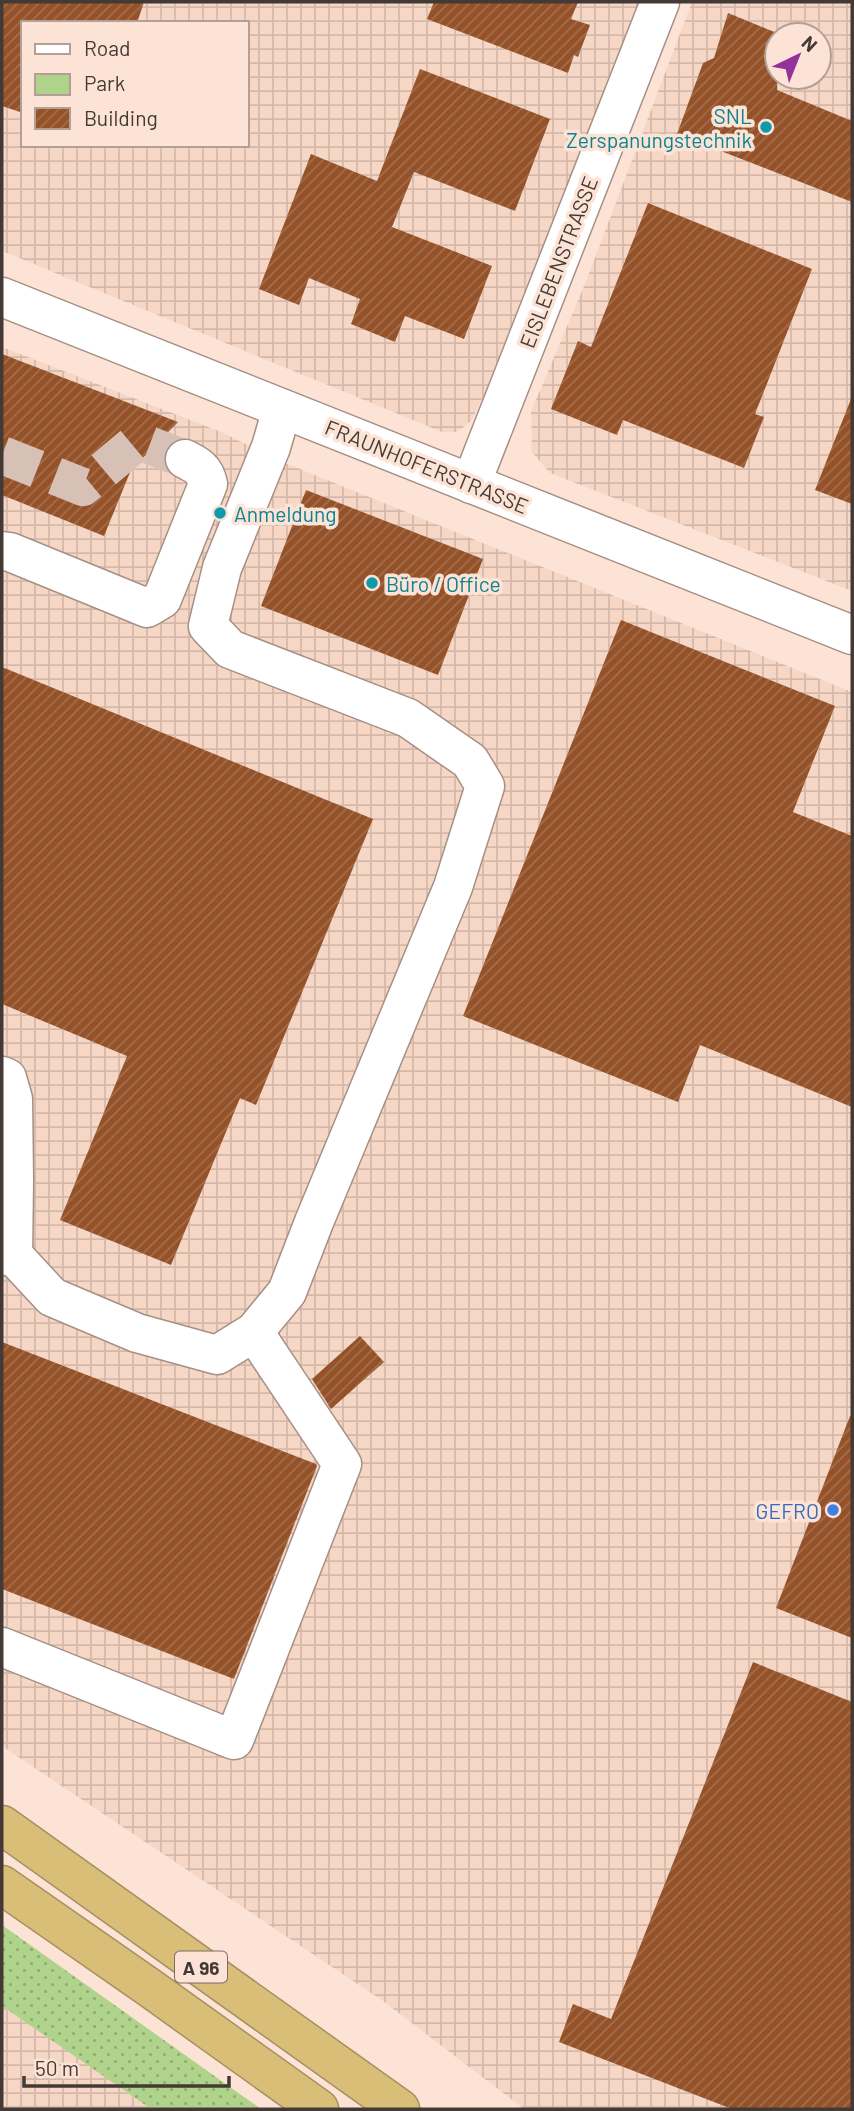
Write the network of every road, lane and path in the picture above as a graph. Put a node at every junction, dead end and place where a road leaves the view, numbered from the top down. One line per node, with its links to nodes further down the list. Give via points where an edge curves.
1 (660, 2): 5 (street, EISLEBENSTRASSE)
2 (2, 297): 3 (street, FRAUNHOFERSTRASSE)
3 (282, 409): 5 (street, FRAUNHOFERSTRASSE); 10 (street, via 222,568 208,626 230,649 408,718 470,761 485,786 453,887 287,1292)
4 (185, 459): 6 (street, via 201,468 208,484 162,599 147,608)
5 (471, 484): 7 (street, FRAUNHOFERSTRASSE)
6 (2, 551)
7 (852, 635)
8 (2, 1076): 9 (street, via 7,1078 13,1098 14,1181)
9 (7, 1256): 10 (street, via 52,1297 137,1333 217,1355)
10 (254, 1332): 11 (street, via 342,1464 234,1740)
11 (2, 1647)
12 (2, 1825): 15 (highway, A 96)
13 (2, 1885): 14 (highway, A 96)
14 (319, 2109)
15 (400, 2109)

